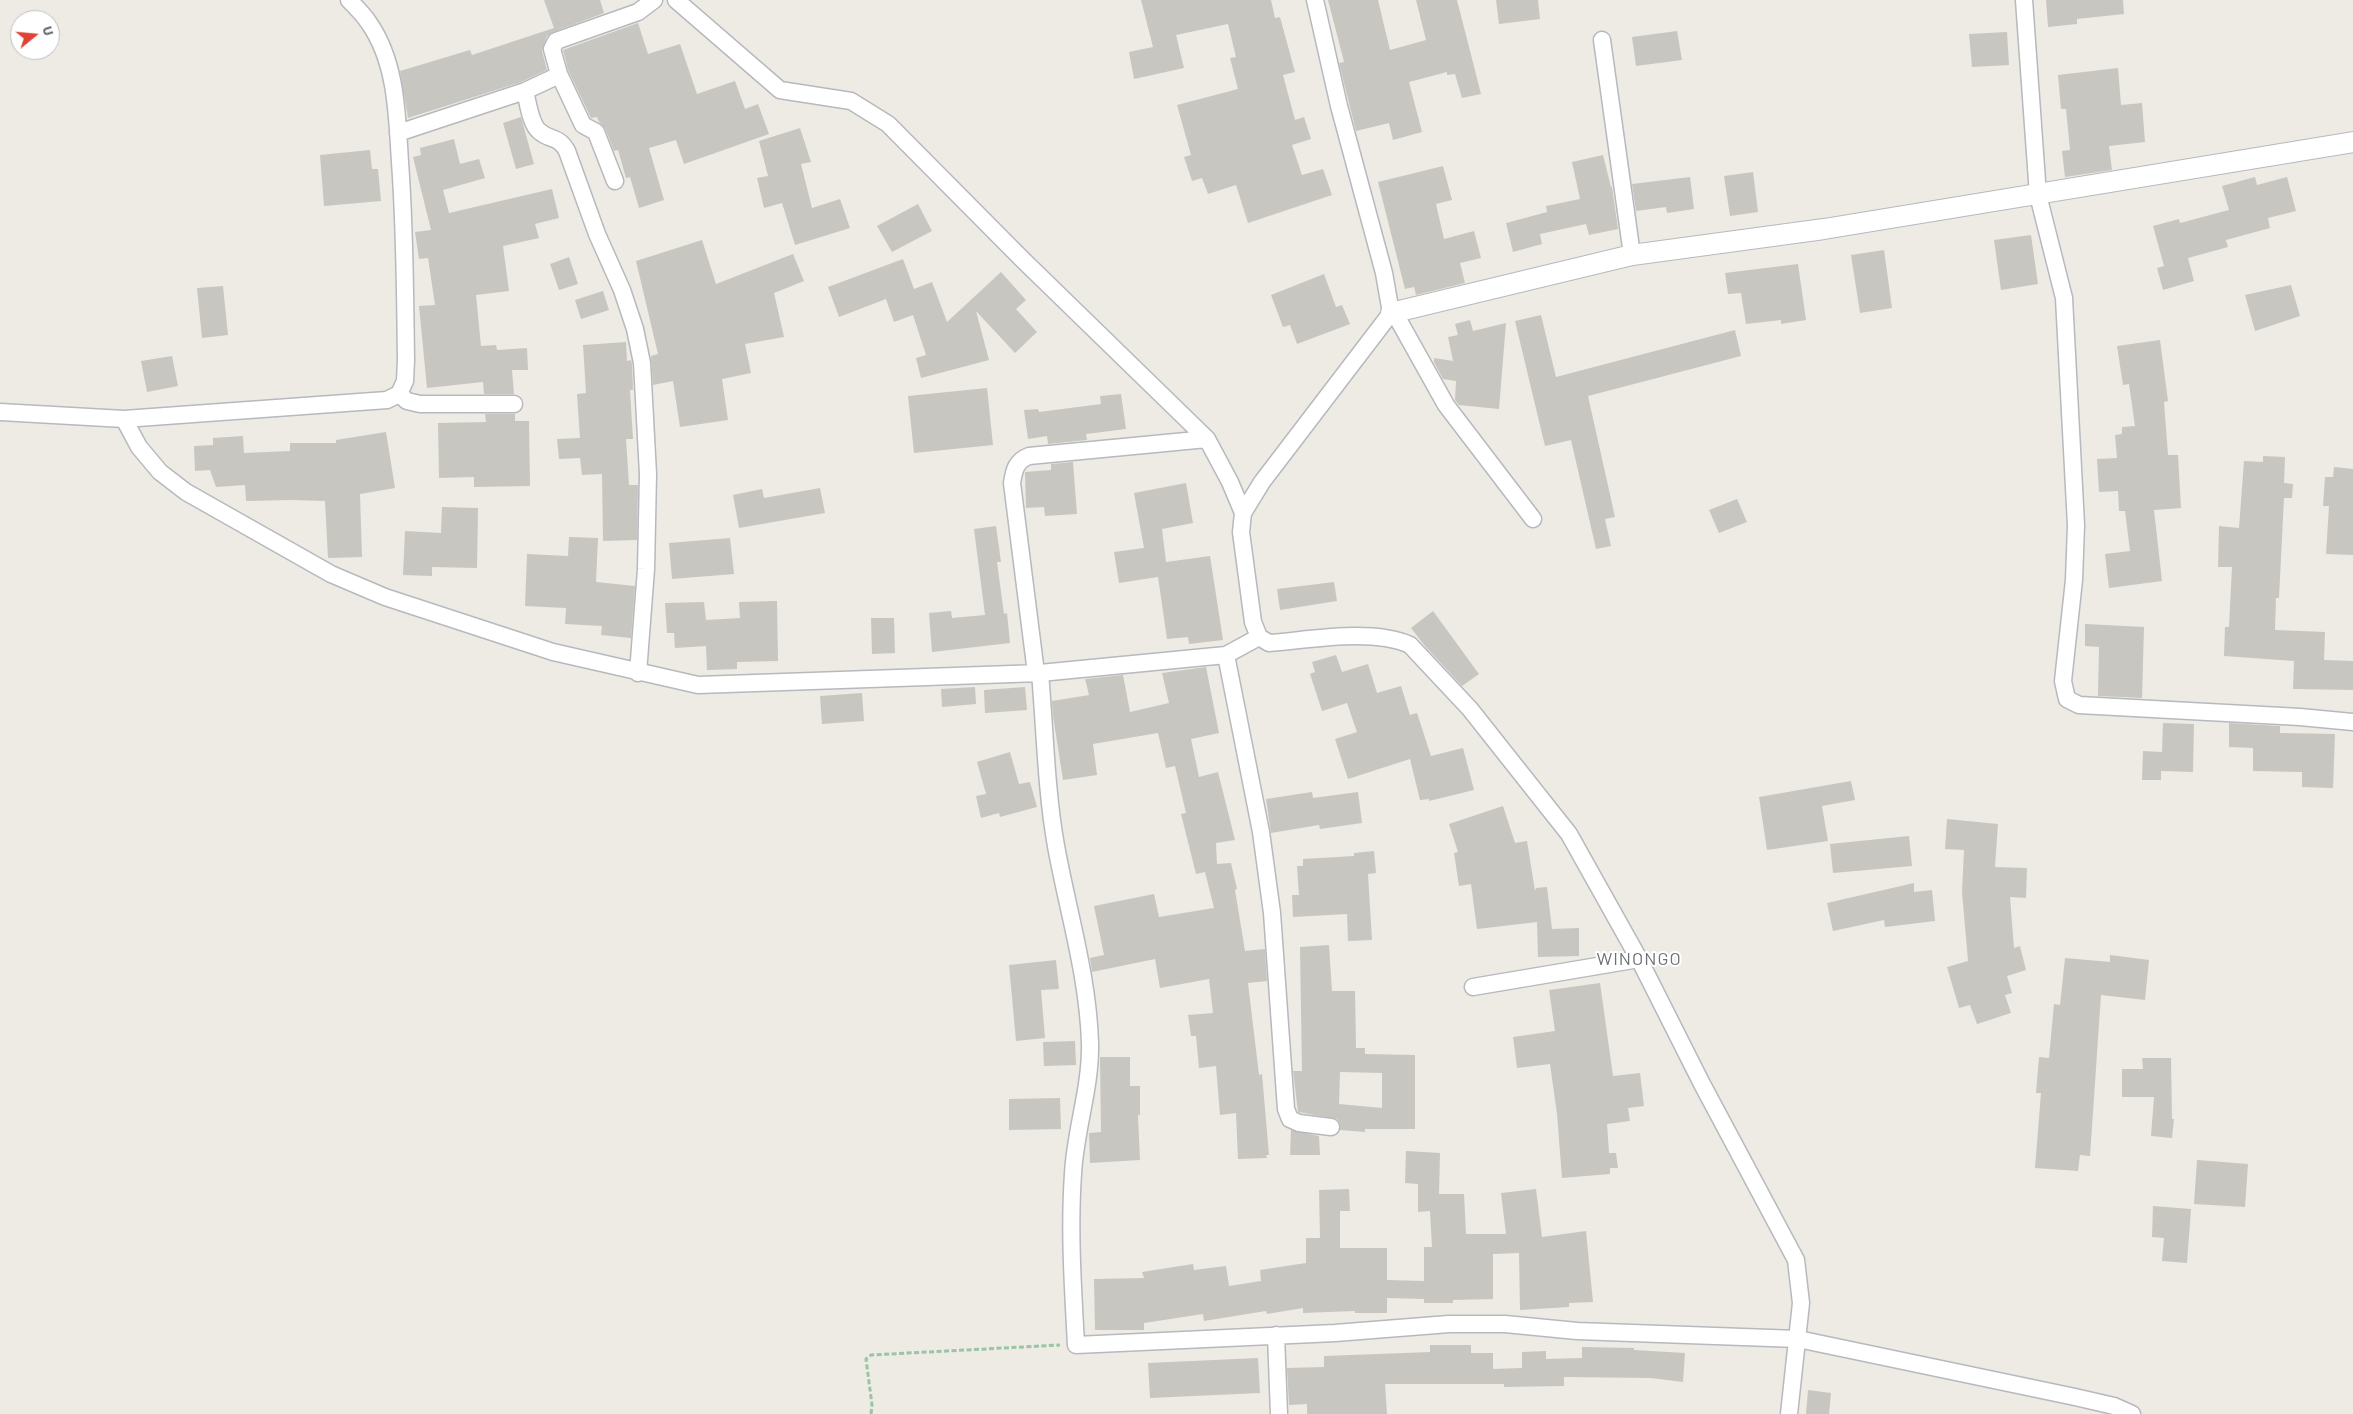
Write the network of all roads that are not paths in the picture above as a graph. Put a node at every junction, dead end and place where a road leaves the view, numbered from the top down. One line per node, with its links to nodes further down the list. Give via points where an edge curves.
1 (349, 0): 9 (street, via 369,23 388,65 397,109)
2 (654, 0): 7 (street, via 638,12 556,41 552,49)
3 (676, 0): 19 (street, via 780,90 851,101 888,124)
4 (1315, 0): 14 (street)
5 (2024, 0): 12 (street)
6 (1602, 40): 13 (street)
7 (560, 74): 8 (street); 11 (street, via 583,125 596,132)
8 (525, 91): 9 (street); 24 (street, via 536,127 541,133 559,140 567,151 636,329 642,363 648,474 646,569)
9 (398, 133): 15 (street, via 404,220 406,360 405,381)
10 (2353, 142): 12 (street)
11 (615, 181)
12 (2038, 195): 13 (street); 26 (street, via 2064,298 2076,525 2074,580 2063,681 2068,699 2079,705)
13 (1632, 255): 14 (street)
14 (1392, 313): 20 (street, via 1262,482); 21 (street, via 1446,405)
15 (399, 394): 16 (street, via 420,404); 18 (street, via 387,400)
16 (514, 404)
17 (0, 412): 18 (street)
18 (124, 419): 24 (street, via 139,447 160,472 186,492 331,574 385,597 553,652)
19 (1207, 439): 20 (street); 25 (street, via 1021,459 1012,483)
20 (1243, 513): 22 (street, via 1242,541 1253,622)
21 (1533, 519)
22 (1259, 637): 23 (street); 27 (street, via 1269,643 1349,637 1400,641 1410,645 1470,709 1569,834)
23 (1226, 655): 25 (street); 29 (street, via 1261,832 1270,895 1286,1109 1290,1119 1299,1123)
24 (638, 673): 25 (street, via 698,685)
25 (1038, 673): 30 (street, via 1055,837 1078,945 1090,1045 1073,1173 1071,1239 1076,1344)
26 (2353, 722)
27 (1639, 959): 28 (street); 31 (street, via 1796,1260 1801,1303)
28 (1473, 987)
29 (1331, 1127)
30 (1276, 1335): 31 (street, via 1496,1324 1577,1331); 32 (street)
31 (1798, 1339): 33 (street); 34 (street, via 2075,1397 2114,1406)
32 (1279, 1414)
33 (1789, 1414)
34 (2132, 1414)

